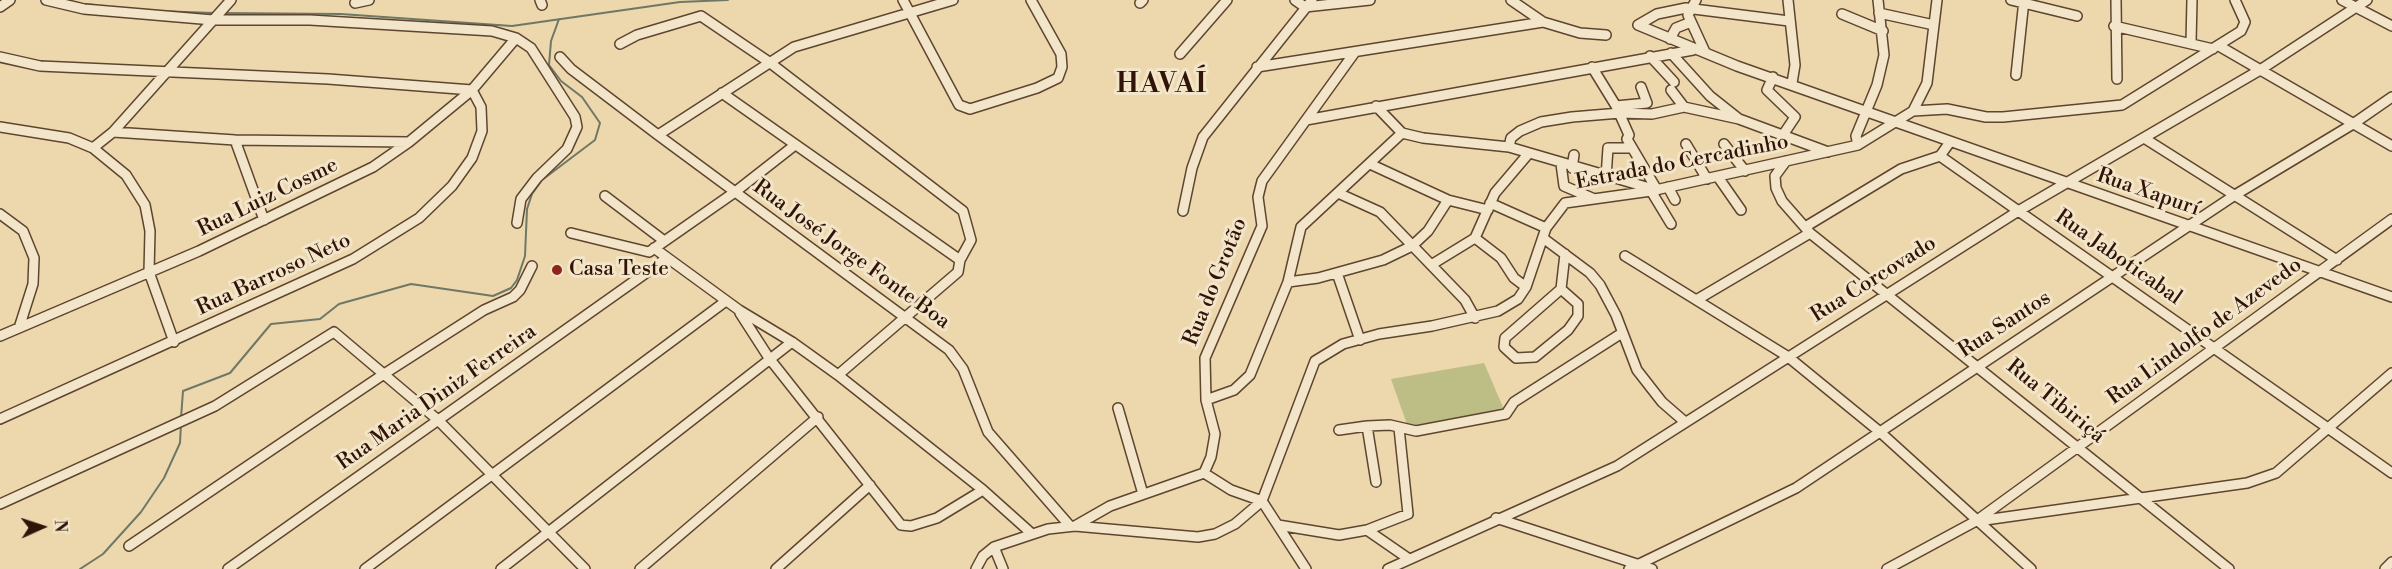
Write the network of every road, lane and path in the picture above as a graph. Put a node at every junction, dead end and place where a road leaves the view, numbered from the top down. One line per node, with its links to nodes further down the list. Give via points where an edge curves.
1 (10, 0): 25 (street)
2 (46, 0): 33 (street, via 84,9)
3 (369, 0): 24 (street)
4 (903, 0): 29 (street)
5 (953, 0): 29 (street)
6 (1030, 0): 29 (street, via 1061,54 1058,78 970,109 958,105)
7 (1227, 0): 51 (street)
8 (1295, 0): 26 (street)
9 (1312, 0): 26 (street)
10 (1370, 0): 26 (street)
11 (1511, 0): 35 (street)
12 (1696, 0): 28 (street)
13 (1788, 0): 34 (street)
14 (1878, 0): 30 (street)
15 (1938, 0): 37 (street)
16 (2012, 0): 23 (street)
17 (2115, 0): 38 (street)
18 (2192, 0): 45 (street)
19 (2235, 0): 46 (street, Estrada do Cercadinho, via 2245,22 2241,31)
20 (2342, 0): 27 (street)
21 (2367, 0): 27 (street, Rua Corcovado)
22 (230, 1): 33 (street)
23 (2024, 1): 32 (street); 60 (street)
24 (355, 3)
25 (0, 7)
26 (1305, 7): 56 (street)
27 (2355, 7): 39 (street); 58 (street, Rua Corcovado)
28 (1692, 10): 34 (street); 36 (street, via 1688,15); 43 (street, Rua Xapurí, via 1669,10 1638,25)
29 (910, 12): 55 (street, via 794,47)
30 (1879, 13): 37 (street); 40 (street)
31 (1842, 14): 40 (street)
32 (2077, 16)
33 (213, 19): 42 (street, via 321,20 492,31); 59 (street)
34 (1789, 21): 63 (street, via 1796,64)
35 (1542, 22): 41 (street, via 1580,33); 48 (street)
36 (1691, 22): 43 (street, via 1676,28); 49 (street)
37 (1934, 25): 72 (street, via 1927,83)
38 (2114, 26): 45 (street); 62 (street)
39 (2392, 26)
40 (1882, 31): 71 (street, via 1884,55 1877,85)
41 (1606, 35)
42 (516, 38): 65 (street, Rua Luiz Cosme); 125 (street, via 531,48 575,117 577,127 567,149 521,199)
43 (1670, 39): 47 (street, Rua Xapurí)
44 (620, 44): 55 (street, via 701,16)
45 (2191, 44): 46 (street)
46 (2216, 47): 58 (street); 72 (street, Estrada do Cercadinho, via 2122,105 2003,117 1947,110)
47 (1695, 49): 49 (street, Rua Xapurí); 50 (street)
48 (1355, 52): 56 (street); 74 (street, Rua do Grotão)
49 (1706, 52): 61 (street, Rua Xapurí)
50 (1671, 53): 52 (street); 73 (street, via 1710,96)
51 (1180, 54)
52 (1650, 56): 57 (street); 69 (street)
53 (0, 57): 59 (street, via 40,66)
54 (560, 57): 80 (street, Rua José Jorge Fonte Boa)
55 (769, 62): 66 (street); 139 (street, via 963,211 971,240)
56 (1257, 68): 121 (street, via 1203,137)
57 (1592, 68): 68 (street); 70 (street)
58 (2260, 70): 76 (street); 82 (street, Rua Corcovado)
59 (164, 74): 65 (street, via 328,79); 78 (street)
60 (2016, 75)
61 (1773, 77): 63 (street, Rua Xapurí); 81 (street, via 1767,90 1795,117)
62 (2117, 79)
63 (1792, 83): 71 (street, Rua Xapurí)
64 (1641, 87): 70 (street, via 1647,103)
65 (471, 90): 84 (street, Rua Luiz Cosme); 161 (street, Rua Barroso Neto, via 481,107 482,131 472,158 452,186 419,218 353,259)
66 (722, 93): 80 (street); 88 (street)
67 (2392, 97): 76 (street, Rua Santos)
68 (1376, 106): 74 (street); 79 (street)
69 (1684, 107): 70 (street, via 1652,114); 73 (street)
70 (1618, 109): 91 (street, via 1542,122 1520,131 1511,138); 93 (street)
71 (1865, 111): 75 (street, Rua Xapurí); 89 (street, via 1856,136)
72 (1913, 111): 75 (street, Estrada do Cercadinho)
73 (1739, 119): 81 (street)
74 (1306, 120): 170 (street, Rua do Grotão, via 1262,181 1258,197 1262,226 1205,358)
75 (1892, 121): 85 (street, Rua Xapurí); 89 (street, Estrada do Cercadinho)
76 (2353, 124): 90 (street); 113 (street, Rua Santos)
77 (0, 127): 92 (street, via 69,138)
78 (113, 132): 83 (street); 92 (street)
79 (1402, 133): 91 (street); 101 (street)
80 (658, 135): 111 (street, Rua José Jorge Fonte Boa)
81 (1783, 135): 95 (street)
82 (2144, 138): 108 (street, Rua Corcovado); 113 (street)
83 (235, 141): 84 (street); 124 (street)
84 (409, 142): 124 (street, Rua Luiz Cosme, via 373,167)
85 (1950, 142): 98 (street); 108 (street, Rua Xapurí)
86 (1686, 144): 107 (street)
87 (1724, 144): 104 (street)
88 (795, 145): 111 (street); 139 (street)
89 (1858, 146): 95 (street, Estrada do Cercadinho)
90 (2392, 146)
91 (1509, 147): 96 (street)
92 (93, 148): 143 (street, via 126,175 146,205)
93 (1632, 148): 105 (street, via 1608,148); 110 (street)
94 (1548, 149): 99 (street)
95 (1829, 152): 100 (street, Estrada do Cercadinho)
96 (1529, 153): 99 (street); 118 (street)
97 (1574, 155): 103 (street)
98 (1940, 156): 120 (street, Rua Jaboticabal); 129 (street, via 1901,169)
99 (1546, 159): 102 (street)
100 (1786, 161): 104 (street, Estrada do Cercadinho); 129 (street, Rua Tibiriçá, via 1775,176 1776,188 1782,201)
101 (1370, 164): 112 (street); 116 (street)
102 (1561, 164): 103 (street); 115 (street, via 1564,186)
103 (1572, 168): 105 (street)
104 (1745, 171): 106 (street, Estrada do Cercadinho)
105 (1606, 177): 110 (street)
106 (1718, 177): 107 (street, Estrada do Cercadinho); 119 (street)
107 (1707, 179): 109 (street, Estrada do Cercadinho)
108 (2066, 184): 120 (street, Rua Corcovado); 127 (street, Rua Xapurí)
109 (1668, 188): 110 (street, Estrada do Cercadinho); 117 (street)
110 (1654, 190): 115 (street, Estrada do Cercadinho); 126 (street)
111 (735, 192): 133 (street); 156 (street, Rua José Jorge Fonte Boa)
112 (1338, 193): 134 (street, via 1380,212); 147 (street, via 1301,227)
113 (2235, 195): 127 (street, Rua Santos); 140 (street)
114 (605, 196): 133 (street)
115 (1594, 199): 128 (street, Estrada do Cercadinho, via 1565,203)
116 (1448, 200): 118 (street); 134 (street, via 1428,231)
117 (1675, 200)
118 (1489, 207): 128 (street); 131 (street)
119 (1741, 210)
120 (2020, 210): 146 (street, Rua Jaboticabal); 150 (street, Rua Corcovado)
121 (1183, 211)
122 (0, 214): 157 (street, via 23,231 34,258 33,284)
123 (2392, 219): 140 (street, Rua Lindolfo de Azevedo)
124 (264, 220): 143 (street, Rua Luiz Cosme)
125 (517, 223)
126 (1671, 224)
127 (2190, 226): 144 (street, Rua Xapurí); 146 (street, Rua Santos)
128 (1546, 228): 132 (street, Estrada do Cercadinho)
129 (1808, 230): 150 (street, Rua Tibiriçá); 152 (street)
130 (571, 233): 135 (street)
131 (1475, 238): 141 (street); 148 (street, via 1501,258 1514,278)
132 (1543, 238): 136 (street); 148 (street, Estrada do Cercadinho)
133 (663, 240): 135 (street)
134 (1412, 246): 141 (street); 145 (street, via 1383,260)
135 (651, 250): 138 (street)
136 (1565, 254): 149 (street); 158 (street, via 1600,285)
137 (1624, 256): 152 (street)
138 (667, 258): 153 (street); 174 (street, Rua Maria Diniz Ferreira)
139 (960, 260): 156 (street, via 958,272)
140 (2337, 260): 144 (street, Rua Lindolfo de Azevedo)
141 (1431, 265): 155 (street, via 1465,300)
142 (532, 266): 168 (street, via 513,297 481,312)
143 (149, 272): 157 (street, Rua Luiz Cosme); 161 (street)
144 (2321, 272): 151 (street, Rua Xapurí); 163 (street, Rua Lindolfo de Azevedo)
145 (1336, 273): 147 (street); 160 (street)
146 (2114, 277): 163 (street, Rua Jaboticabal); 166 (street, Rua Santos)
147 (1288, 282): 170 (street, via 1250,375 1234,390)
148 (1526, 287): 155 (street, Estrada do Cercadinho, via 1518,299)
149 (1561, 288): 149 (street, via 1578,304 1578,316 1568,330 1535,357 1516,358 1504,347 1505,338)
150 (1886, 294): 164 (street, Rua Corcovado); 166 (street, Rua Tibiriçá)
151 (2392, 297)
152 (1698, 299): 164 (street)
153 (726, 301): 154 (street); 184 (street)
154 (739, 310): 162 (street); 165 (street)
155 (1475, 318): 160 (street, Estrada do Cercadinho)
156 (906, 319): 169 (street); 195 (street, Rua José Jorge Fonte Boa, via 958,358 988,432)
157 (19, 328): 159 (street, Rua Luiz Cosme)
158 (1622, 333): 175 (street, via 1637,370 1662,402); 177 (street, via 1514,402 1506,414 1416,430)
159 (0, 336)
160 (1360, 340): 190 (street, Estrada do Cercadinho, via 1343,344 1315,361)
161 (174, 342): 173 (street, Rua Barroso Neto)
162 (792, 342): 165 (street); 169 (street)
163 (2213, 348): 179 (street, Rua Jaboticabal); 181 (street, Rua Lindolfo de Azevedo)
164 (1787, 356): 175 (street, Rua Corcovado); 180 (street)
165 (769, 358): 172 (street); 197 (street)
166 (1978, 366): 180 (street, Rua Santos); 181 (street, Rua Tibiriçá)
167 (2392, 373): 179 (street)
168 (384, 374): 174 (street); 191 (street, via 337,333 330,333 215,406); 199 (street)
169 (838, 375): 187 (street)
170 (1206, 400): 182 (street, Rua do Grotão, via 1215,434)
171 (1118, 408): 188 (street)
172 (818, 417): 186 (street); 208 (street)
173 (0, 419)
174 (438, 420): 184 (street); 204 (street, Rua Maria Diniz Ferreira)
175 (1685, 422): 192 (street, Rua Corcovado, via 1617,466)
176 (1367, 426): 177 (street); 178 (street); 185 (street)
177 (1399, 428): 196 (street, via 1408,514)
178 (1339, 429)
179 (2327, 429): 183 (street, Rua Jaboticabal); 189 (street, via 2276,473 2247,483)
180 (1880, 432): 193 (street); 203 (street, Rua Santos, via 1796,488)
181 (2080, 448): 189 (street, Rua Tibiriçá); 193 (street, Rua Lindolfo de Azevedo)
182 (1204, 473): 188 (street); 190 (street, via 1230,490)
183 (2392, 473)
184 (491, 476): 197 (street); 205 (street)
185 (1376, 482)
186 (870, 485): 187 (street, via 901,525 910,526 960,507); 209 (street)
187 (983, 490): 198 (street)
188 (1143, 494): 195 (street)
189 (2140, 497): 193 (street); 217 (street, Rua Tibiriçá)
190 (1262, 501): 194 (street); 195 (street, Estrada do Cercadinho, via 1235,524 1198,537)
191 (0, 504)
192 (1496, 518): 201 (street, Rua Corcovado); 203 (street)
193 (1976, 521): 215 (street, Rua Lindolfo de Azevedo); 216 (street)
194 (1278, 525): 196 (street, via 1339,535); 212 (street)
195 (1072, 526): 198 (street, Estrada do Cercadinho)
196 (1367, 530): 201 (street)
197 (547, 533): 206 (street); 207 (street)
198 (1031, 533): 200 (street, Estrada do Cercadinho)
199 (129, 546)
200 (994, 547): 210 (street); 211 (street)
201 (1409, 559): 213 (street, Rua Corcovado)
202 (2392, 562): 218 (street)
203 (1634, 567): 214 (street)
204 (228, 569)
205 (365, 569)
206 (501, 569)
207 (585, 569)
208 (640, 569)
209 (776, 569)
210 (976, 569)
211 (1003, 569)
212 (1306, 569)
213 (1388, 569)
214 (1652, 569)
215 (1887, 569)
216 (2031, 569)
217 (2229, 569)
218 (2385, 569)

